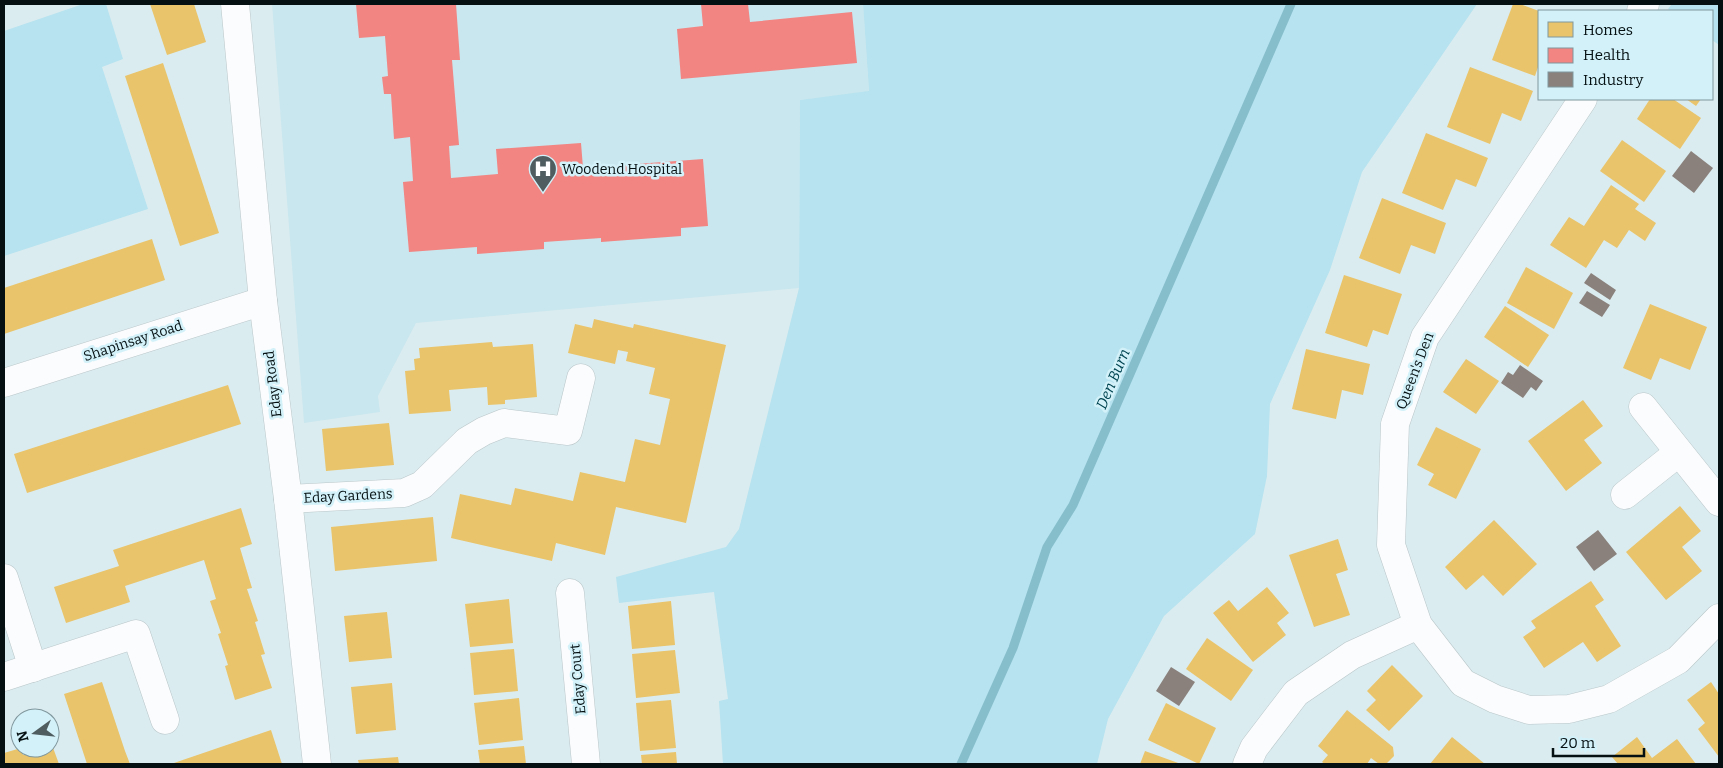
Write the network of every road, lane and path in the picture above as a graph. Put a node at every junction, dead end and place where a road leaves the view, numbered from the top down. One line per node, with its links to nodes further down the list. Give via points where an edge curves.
1 (235, 4): 3 (street, Eday Road)
2 (1582, 100): 14 (street, Queen's Den, via 1426,337 1395,424 1391,545)
3 (263, 301): 5 (street, Shapinsay Road); 9 (street, Eday Road)
4 (581, 378): 9 (street, Eday Gardens, via 568,431 504,423 467,441 422,485 404,493)
5 (4, 383)
6 (1642, 407): 7 (street)
7 (1678, 453): 8 (street); 10 (street)
8 (1625, 496)
9 (288, 499): 18 (street, Eday Road)
10 (1719, 502)
11 (4, 578): 15 (street)
12 (570, 593): 19 (street, Eday Court)
13 (1719, 618): 14 (street, Queen's Den, via 1678,660 1609,698 1570,709 1529,710 1495,699 1463,683)
14 (1418, 625): 20 (street, via 1352,655 1296,693 1254,748)
15 (33, 668): 16 (street); 17 (street, via 136,634)
16 (4, 677)
17 (165, 720)
18 (317, 764)
19 (586, 764)
20 (1247, 764)

